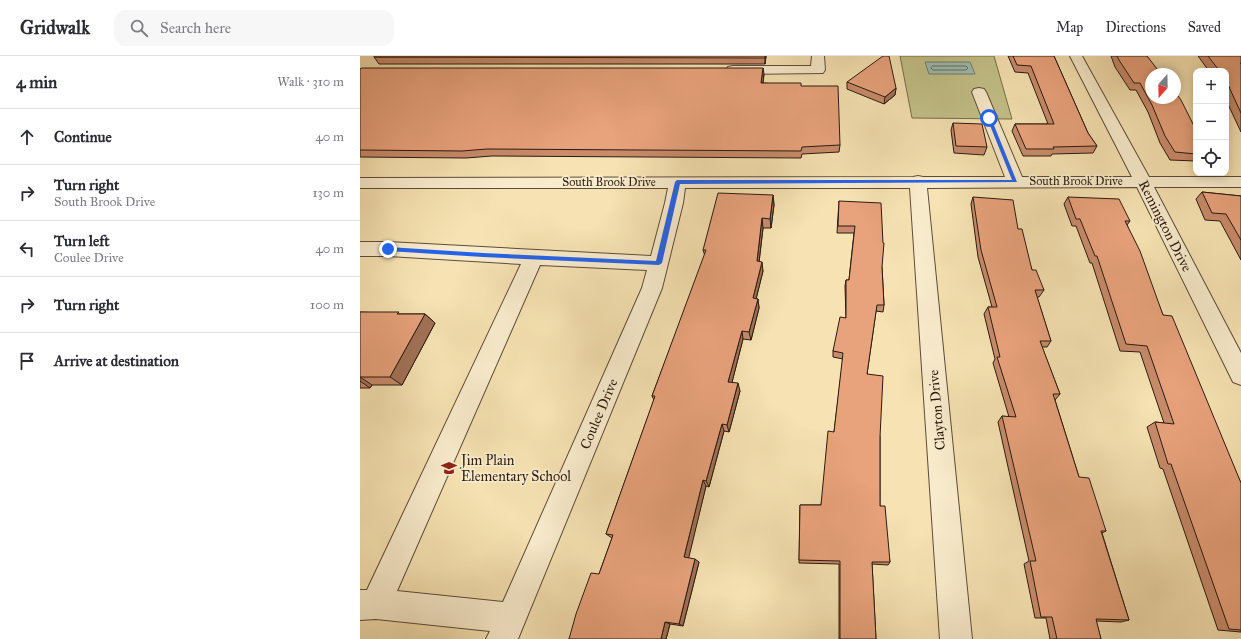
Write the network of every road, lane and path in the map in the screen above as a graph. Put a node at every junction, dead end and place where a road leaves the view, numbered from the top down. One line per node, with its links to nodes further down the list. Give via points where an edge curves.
1 (818, 56): 3 (street, via 818,70)
2 (1076, 56): 8 (street, Remington Drive)
3 (724, 70)
4 (979, 92): 6 (street)
5 (918, 181): 6 (street, South Brook Drive); 7 (street, South Brook Drive); 17 (street, Clayton Drive)
6 (1015, 181): 8 (street, South Brook Drive)
7 (677, 182): 10 (street, South Brook Drive); 13 (street, Coulee Drive)
8 (1143, 182): 9 (street, South Brook Drive); 14 (street, Remington Drive)
9 (1241, 182)
10 (360, 183)
11 (360, 249): 12 (street)
12 (533, 258): 13 (street); 15 (street)
13 (659, 263): 16 (street, Coulee Drive, via 649,295)
14 (1241, 375)
15 (368, 604): 16 (street)
16 (506, 628)
17 (956, 639)

